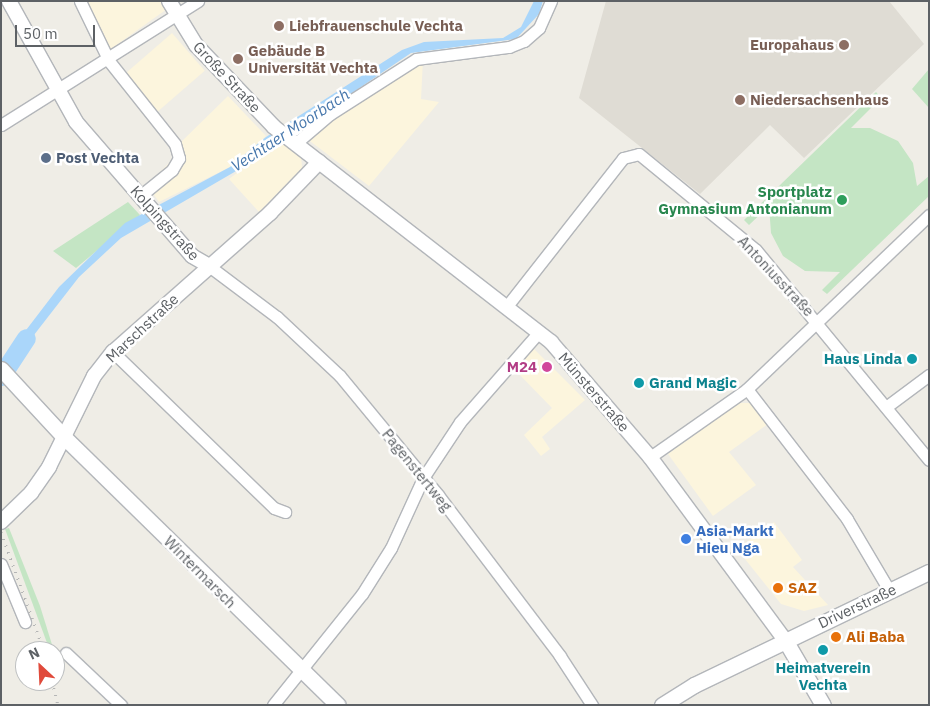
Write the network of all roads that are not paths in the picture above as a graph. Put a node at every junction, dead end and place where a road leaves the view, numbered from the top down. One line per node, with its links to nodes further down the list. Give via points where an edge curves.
1 (8, 1): 8 (street, Kolpingstraße)
2 (80, 1): 7 (street)
3 (169, 1): 6 (street, Große Straße)
4 (198, 1): 6 (street)
5 (551, 1): 10 (street, via 539,28 524,41 509,47 416,59)
6 (177, 15): 7 (street); 10 (street, Große Straße, via 196,45 274,127)
7 (109, 61): 8 (street); 12 (street, via 175,144 180,158)
8 (57, 93): 9 (street); 12 (street, Kolpingstraße)
9 (1, 125)
10 (292, 139): 11 (street, Münsterstraße)
11 (319, 162): 14 (street, Marschstraße); 15 (street, Münsterstraße)
12 (143, 200): 14 (street, Kolpingstraße, via 192,256)
13 (929, 215): 16 (street)
14 (209, 266): 18 (street, Marschstraße); 26 (street, Pagenstertweg, via 278,317 340,376)
15 (507, 306): 16 (street, Antoniusstraße, via 623,158 639,154 756,250); 17 (street, Münsterstraße)
16 (819, 322): 21 (street); 22 (street, Antoniusstraße)
17 (539, 332): 24 (street, Münsterstraße); 26 (street, via 460,422)
18 (114, 352): 23 (street, Marschstraße, via 94,376); 27 (street, via 274,508)
19 (1, 369): 23 (main road, Wintermarsch)
20 (929, 375): 22 (street)
21 (747, 389): 24 (street); 31 (street, via 847,519)
22 (886, 407): 25 (street, Antoniusstraße)
23 (64, 437): 28 (street, Marschstraße, via 31,493); 35 (main road, Wintermarsch)
24 (650, 457): 33 (street, Münsterstraße)
25 (929, 460)
26 (423, 478): 35 (street, via 377,572); 39 (street, Pagenstertweg, via 560,656)
27 (285, 512)
28 (1, 522)
29 (1, 564): 32 (street)
30 (929, 572): 31 (main road, Driverstraße)
31 (889, 590): 33 (main road, Driverstraße)
32 (25, 622)
33 (785, 640): 40 (main road, Driverstraße); 41 (main road, Münsterstraße)
34 (66, 653): 36 (street)
35 (300, 671): 37 (street); 38 (main road, Wintermarsch)
36 (121, 705)
37 (273, 705)
38 (338, 705)
39 (592, 705)
40 (662, 705)
41 (823, 705)

